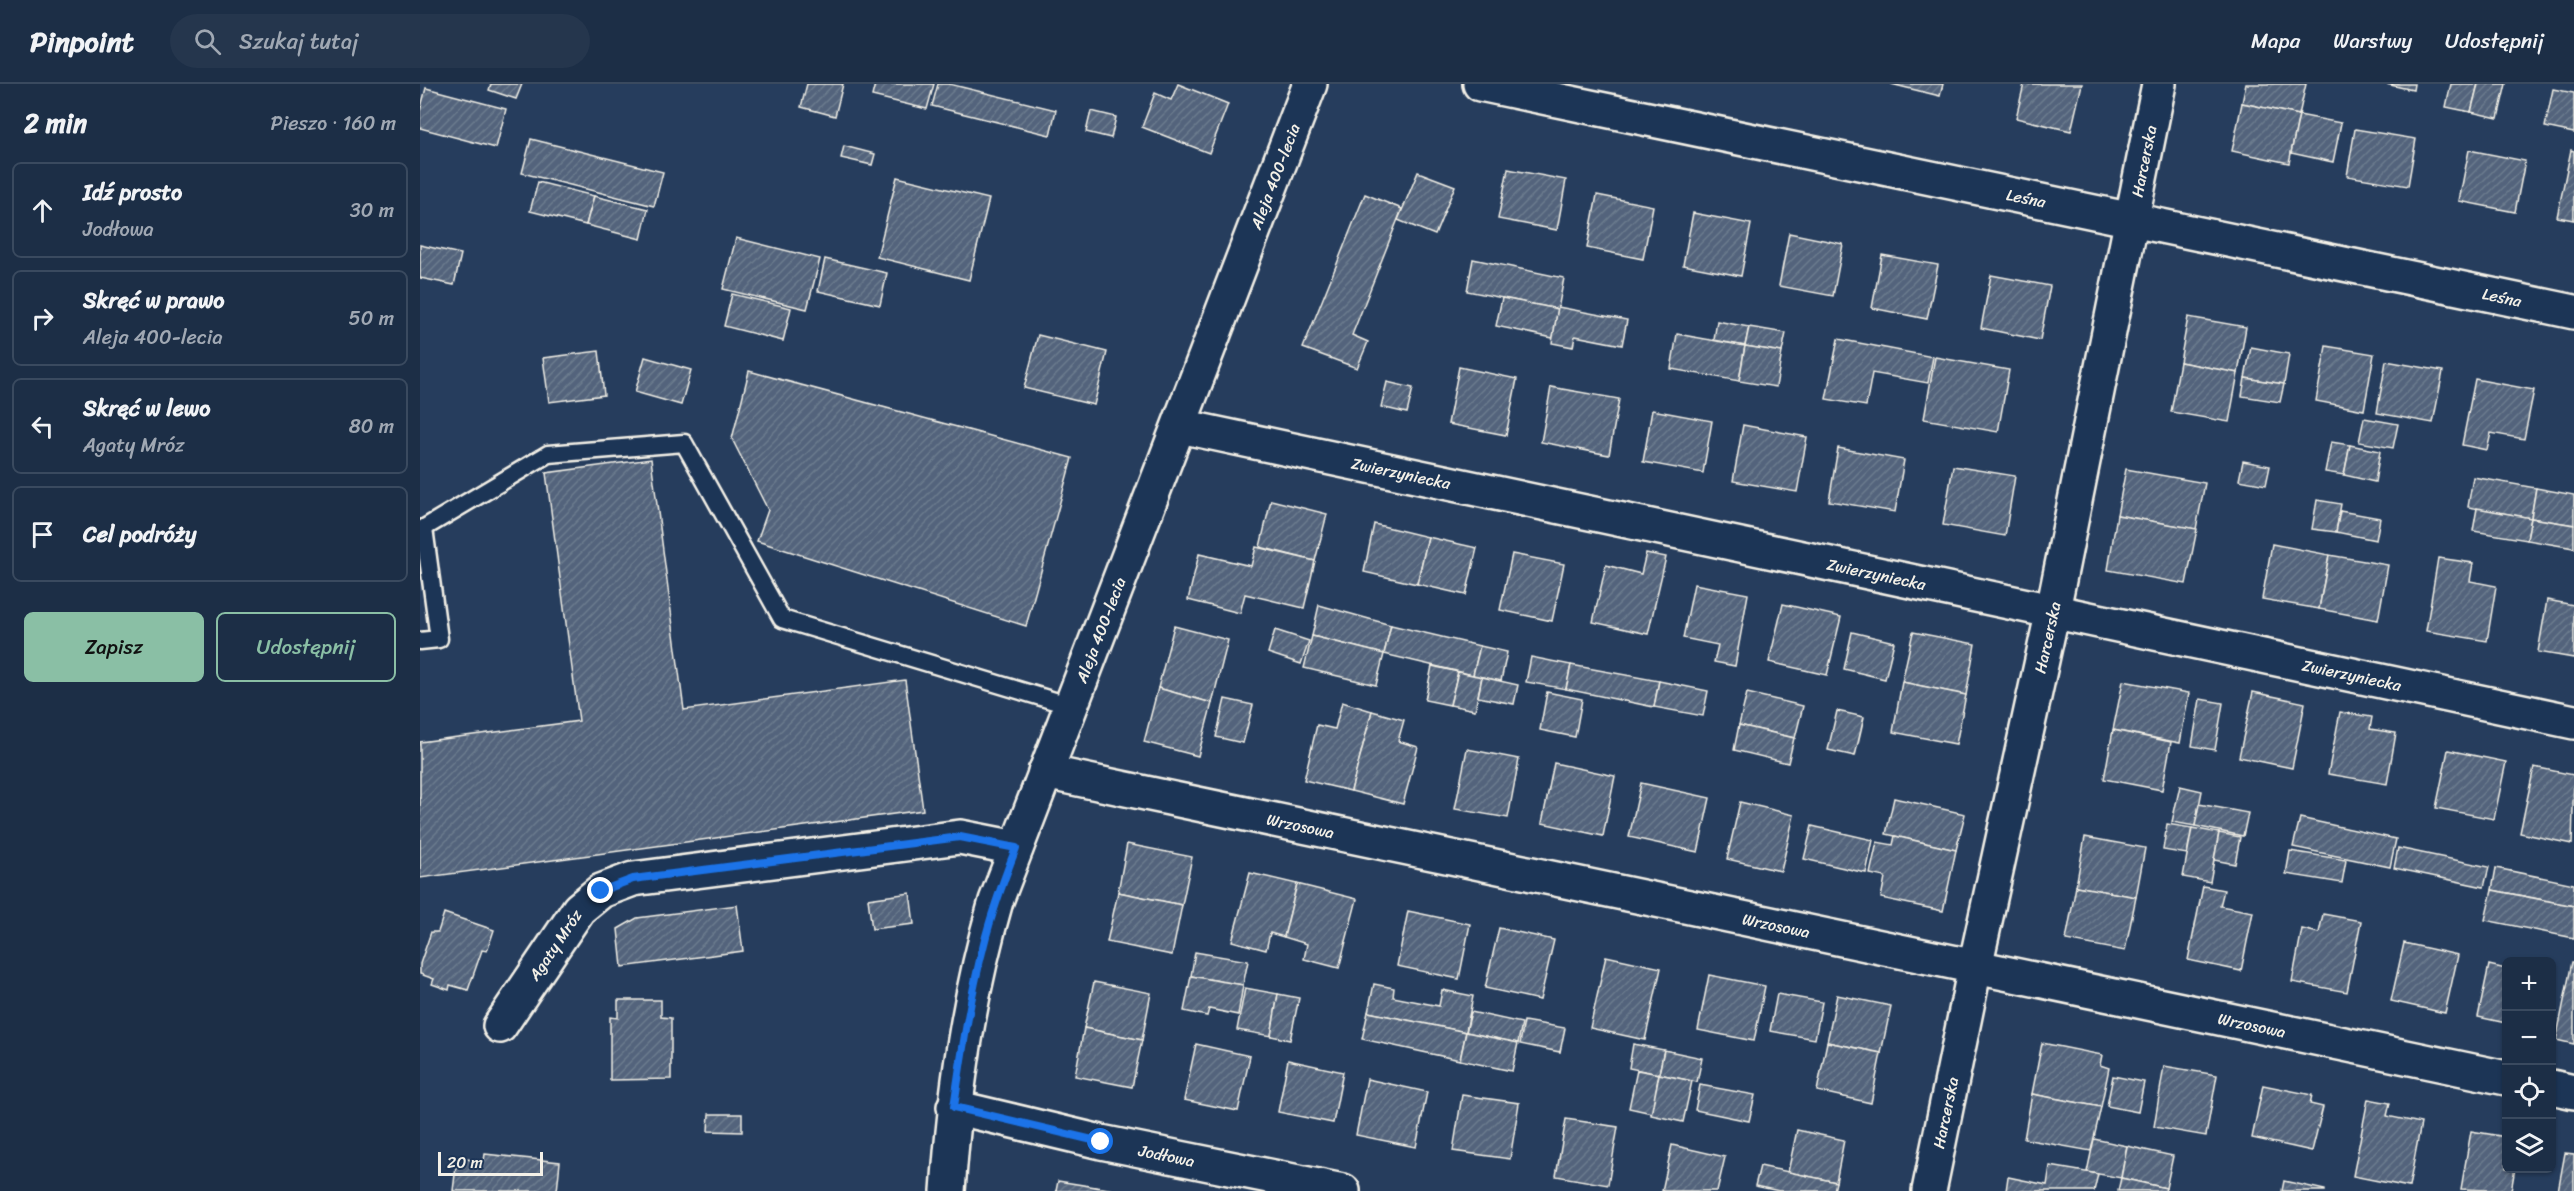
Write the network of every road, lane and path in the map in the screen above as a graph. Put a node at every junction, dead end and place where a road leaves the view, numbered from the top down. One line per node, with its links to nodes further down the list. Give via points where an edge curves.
1 (1310, 84): 6 (street, Aleja 400-lecia)
2 (1479, 84): 4 (street, Leśna)
3 (2159, 84): 4 (street, Harcerska)
4 (2131, 220): 5 (street, Leśna); 7 (street, Harcerska)
5 (2574, 312)
6 (1180, 426): 7 (street, Zwierzyniecka); 9 (street, Aleja 400-lecia)
7 (2053, 610): 10 (street, Zwierzyniecka); 13 (street, Harcerska)
8 (420, 641): 9 (lane, via 440,639 423,528 548,454 684,443 782,619)
9 (1071, 706): 11 (street, Aleja 400-lecia)
10 (2574, 722)
11 (1045, 772): 12 (street, Aleja 400-lecia); 13 (street, Wrzosowa)
12 (1016, 848): 14 (street, Agaty Mróz, via 960,837 616,884 579,909); 18 (street, Aleja 400-lecia, via 983,944)
13 (1975, 966): 15 (street, Wrzosowa); 21 (street, Harcerska)
14 (500, 1026)
15 (2502, 1077)
16 (2556, 1088): 17 (street)
17 (2574, 1092)
18 (954, 1107): 19 (street, Aleja 400-lecia); 20 (street, Jodłowa, via 1101,1142)
19 (948, 1191)
20 (1343, 1191)
21 (1929, 1191)

